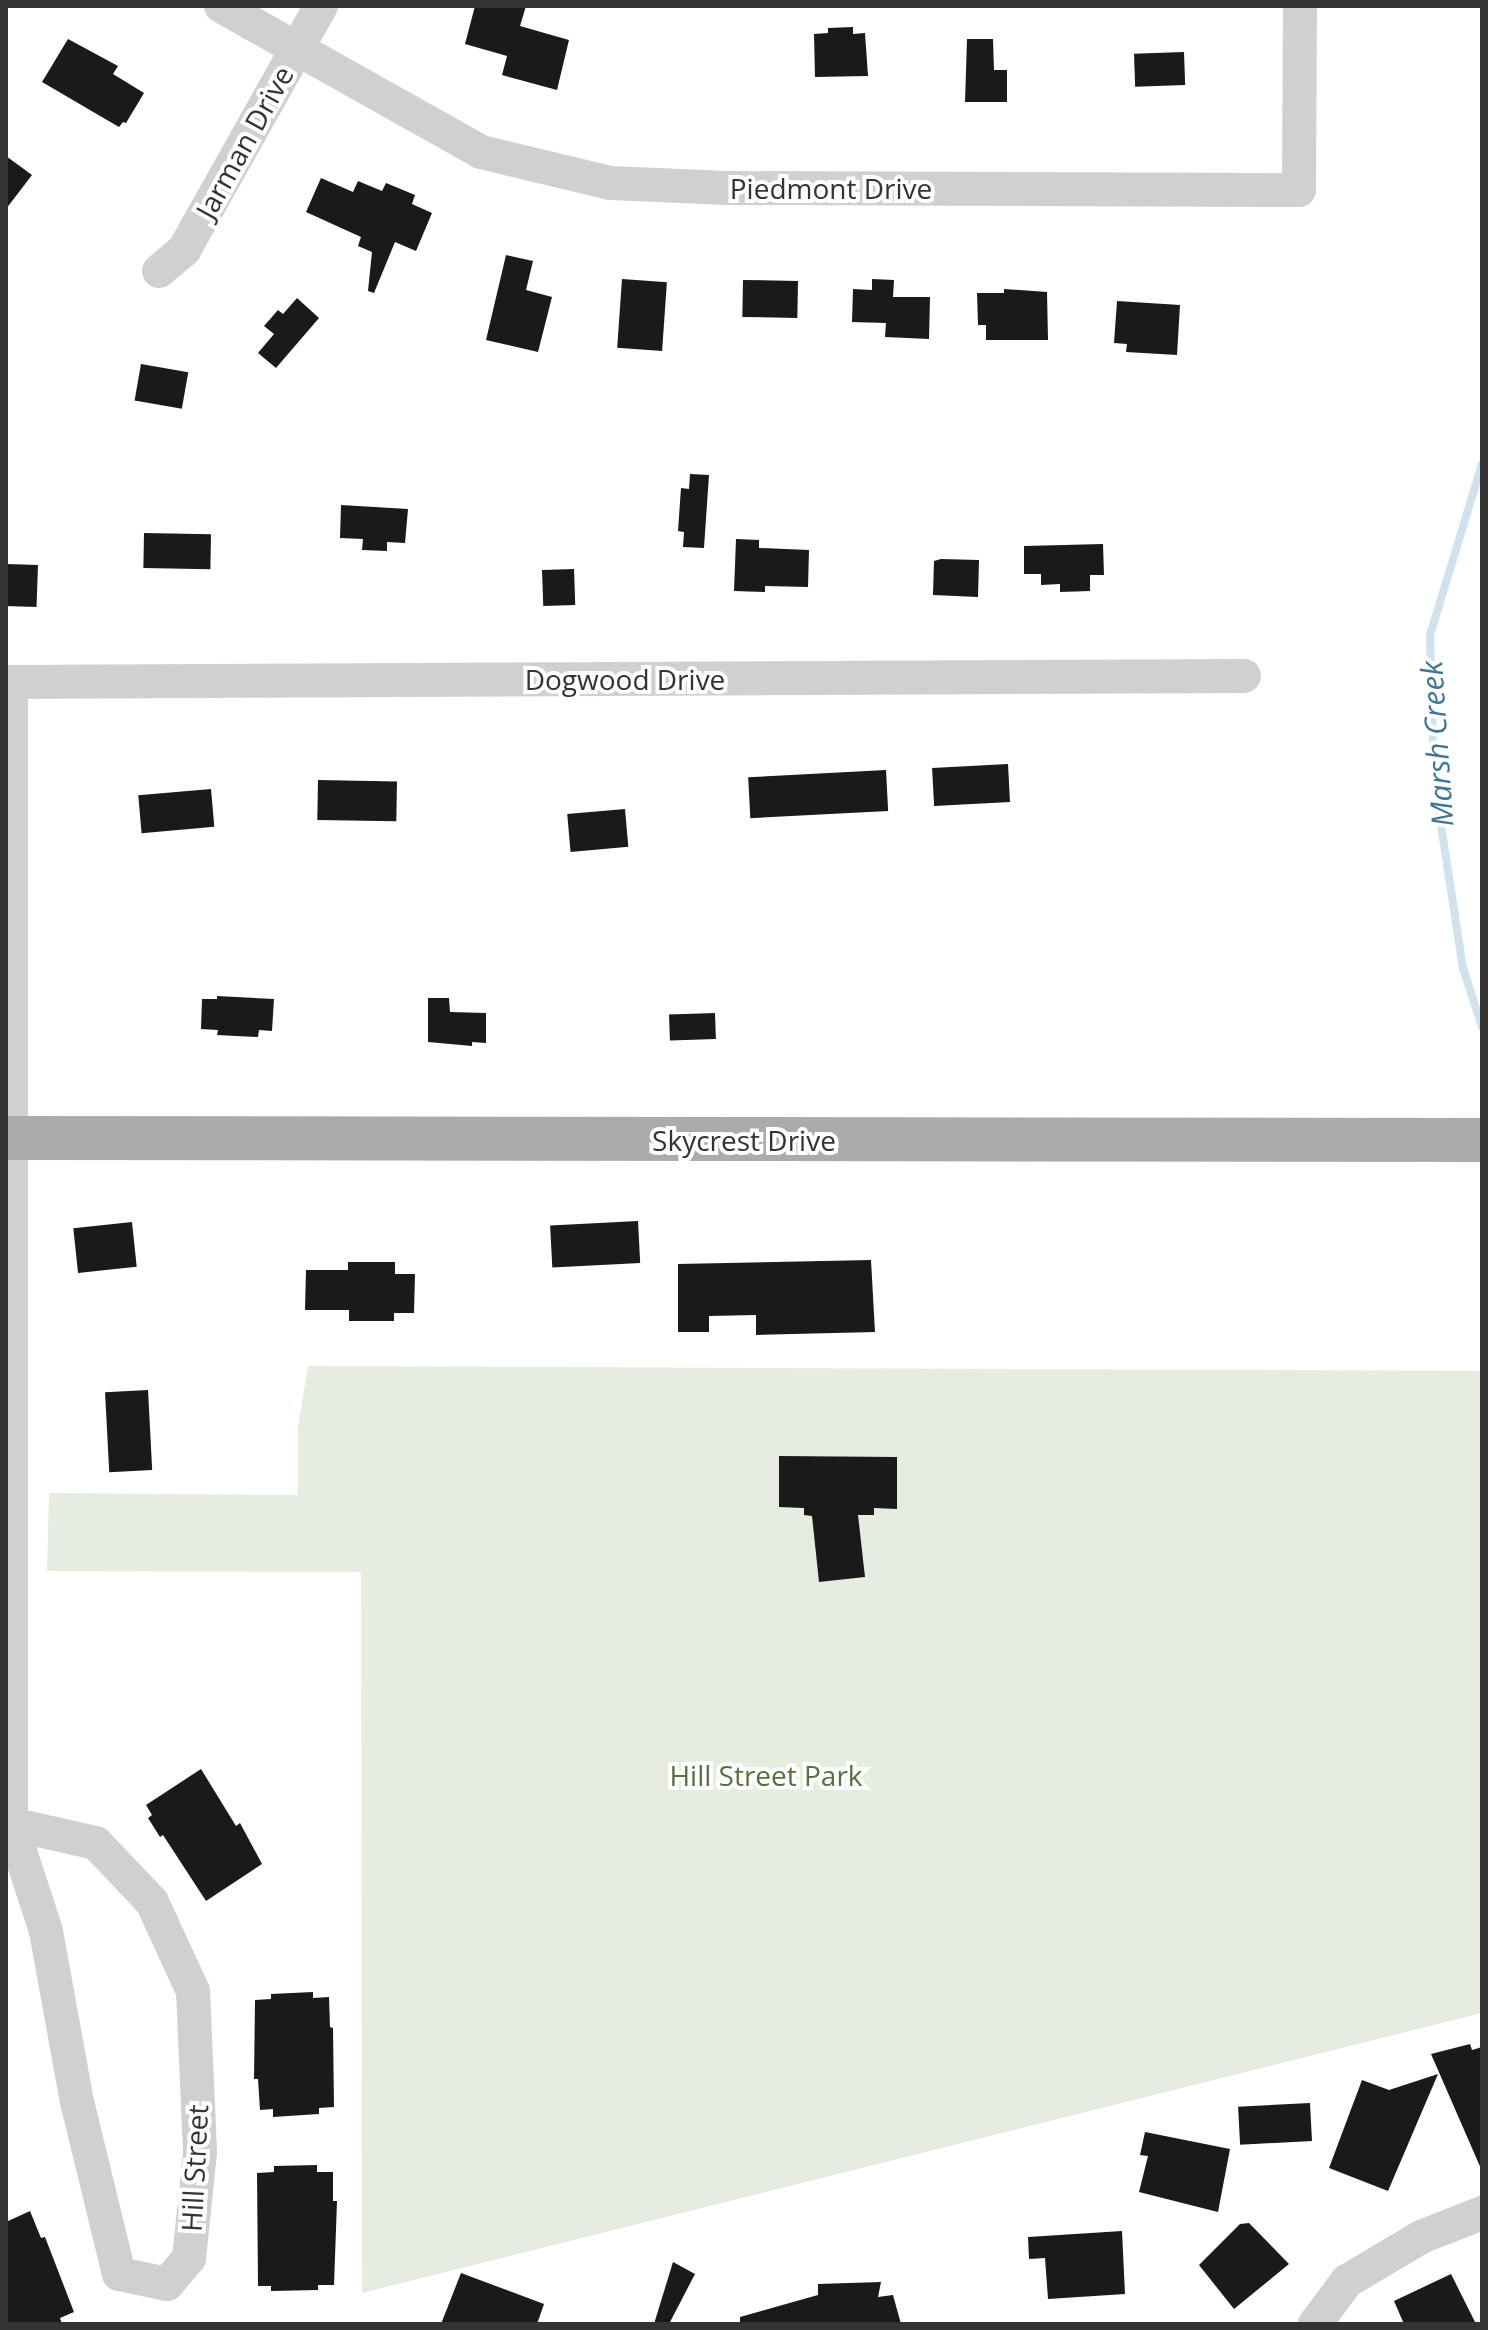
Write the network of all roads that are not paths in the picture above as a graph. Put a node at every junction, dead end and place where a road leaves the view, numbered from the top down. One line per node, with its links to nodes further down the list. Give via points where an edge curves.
1 (221, 6): 4 (street, Piedmont Drive)
2 (321, 6): 4 (street, Jarman Drive)
3 (1300, 6): 4 (street, Piedmont Drive, via 1299,190 610,183 481,152)
4 (298, 46): 5 (street, Jarman Drive, via 184,250)
5 (159, 271)
6 (1244, 676): 7 (street, Dogwood Drive)
7 (8, 682): 8 (street, Hill Street)
8 (9, 1138): 9 (main road, Skycrest Drive); 10 (street, Hill Street)
9 (1482, 1140)
10 (9, 1688): 11 (street, Hill Street)
11 (11, 1824): 11 (street, Hill Street, via 46,1931 77,2102 119,2274 167,2284 189,2258 200,2152 193,1991 152,1902 96,1843)
12 (1482, 2213): 13 (street, via 1421,2237 1347,2281)
13 (1315, 2324)

